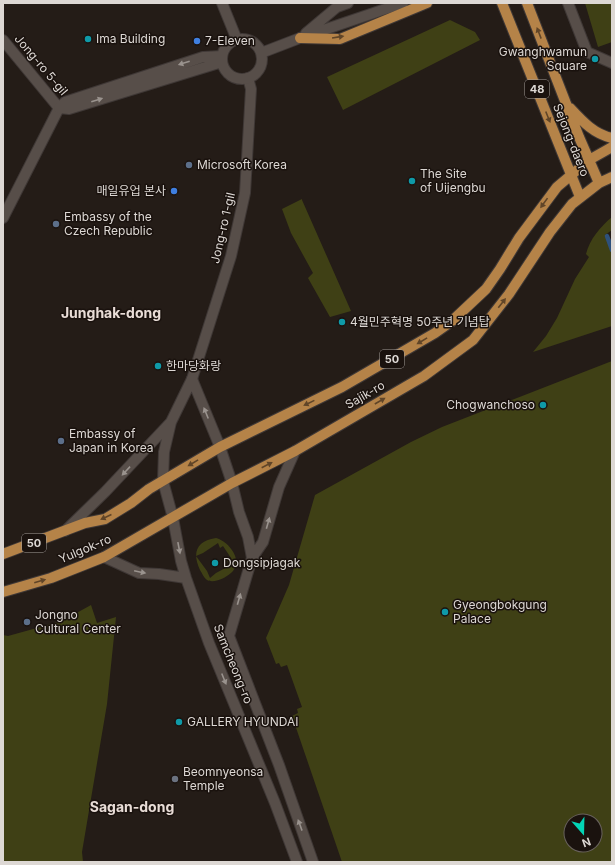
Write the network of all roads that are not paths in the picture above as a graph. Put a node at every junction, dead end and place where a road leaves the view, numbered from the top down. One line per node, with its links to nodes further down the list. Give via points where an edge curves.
1 (222, 3): 10 (street)
2 (348, 3): 8 (street, via 337,7)
3 (403, 3): 8 (street)
4 (427, 3): 8 (main road, one-way to 4, via 340,39)
5 (502, 3): 20 (main road, Sejong-daero / 48, one-way to 20)
6 (528, 3): 15 (main road, Sejong-daero / 48, one-way to 6)
7 (568, 3): 13 (street, via 587,52)
8 (300, 38): 11 (street)
9 (3, 40): 16 (street, Jong-ro 5-gil)
10 (237, 40): 11 (street, via 249,41); 12 (street, via 227,46)
11 (261, 53): 14 (street, via 261,66 254,76)
12 (222, 59): 14 (street, via 227,73 231,76 237,79); 16 (street, via 68,109)
13 (612, 63)
14 (248, 78): 25 (street, Jong-ro 1-gil, via 251,88 245,194 230,256)
15 (567, 105): 17 (main road, via 595,132); 19 (main road, Sejong-daero / 48)
16 (59, 108): 24 (street)
17 (612, 138)
18 (612, 147): 19 (main road)
19 (589, 160): 20 (main road, 50); 22 (main road, Sejong-daero)
20 (571, 175): 23 (main road, Sejong-daero / 48); 27 (main road, Sajik-ro / 50, one-way to 27, via 552,193 486,289 452,321 348,384)
21 (612, 177): 22 (main road)
22 (599, 183): 23 (main road, Sajik-ro)
23 (580, 197): 28 (main road, Sajik-ro / 50, one-way to 23, via 424,376 473,340 509,294 550,232)
24 (3, 218)
25 (192, 379): 26 (street, Jong-ro 1-gil); 27 (street, one-way to 25)
26 (171, 422): 29 (street, via 164,452); 32 (street, one-way to 32, via 106,492)
27 (220, 447): 29 (main road, Sajik-ro / 50, one-way to 29); 30 (street)
28 (295, 451): 30 (main road, Sajik-ro / 50, one-way to 28); 35 (street, one-way to 28, via 263,542 279,487)
29 (162, 481): 31 (street, Samcheong-ro); 32 (main road, Yulgok-ro / 50, one-way to 32, via 105,519 85,523)
30 (232, 483): 31 (main road, Sajik-ro / 50); 35 (street)
31 (173, 518): 34 (main road, Yulgok-ro); 36 (street, Samcheong-ro, one-way to 36)
32 (64, 532): 33 (main road, Yulgok-ro / 50)
33 (3, 554)
34 (104, 557): 36 (street, one-way to 36, via 139,573); 37 (main road, Yulgok-ro, one-way to 34, via 51,578)
35 (252, 558): 39 (street, Samcheong-ro, one-way to 35, via 279,765 228,636)
36 (186, 578): 38 (street, Samcheong-ro, one-way to 38, via 209,643)
37 (3, 592)
38 (297, 862)
39 (313, 862)

